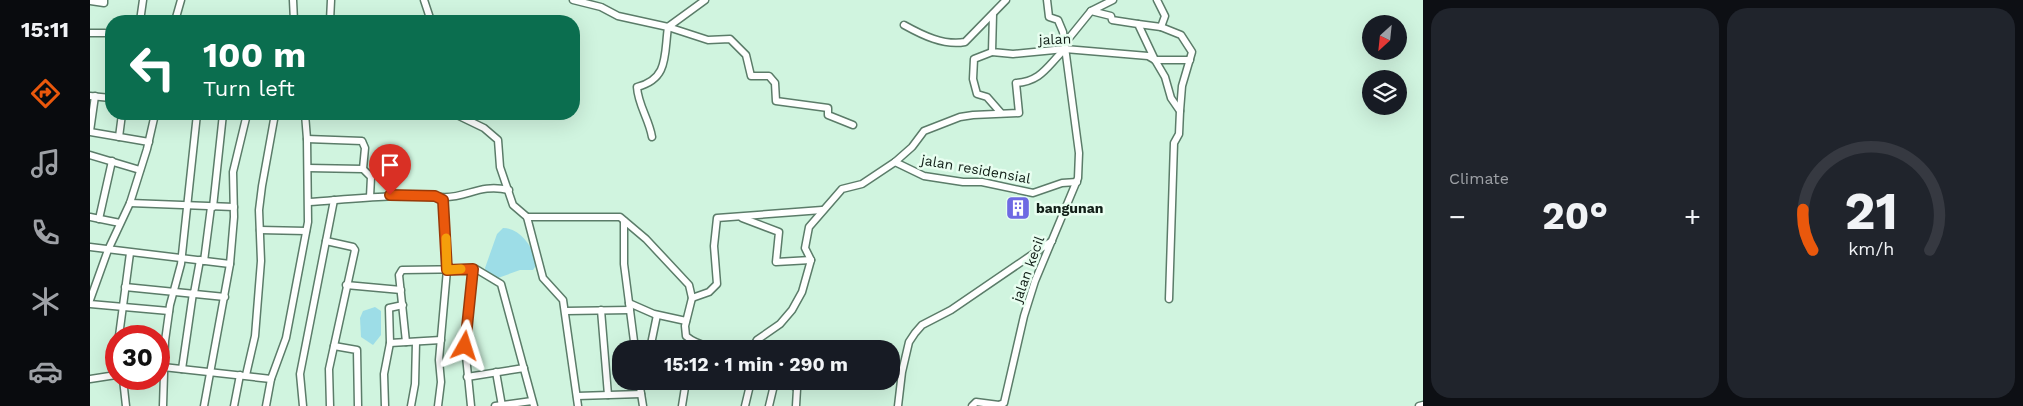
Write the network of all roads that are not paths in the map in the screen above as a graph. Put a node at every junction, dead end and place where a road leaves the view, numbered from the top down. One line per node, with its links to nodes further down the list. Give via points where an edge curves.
1 (104, 0): 13 (street, via 104,3)
2 (143, 0): 16 (street)
3 (181, 0): 17 (street)
4 (293, 0): 18 (street)
5 (331, 0): 19 (street)
6 (424, 0): 20 (street)
7 (573, 0): 23 (street, via 601,7 618,16)
8 (705, 0): 23 (street)
9 (1006, 0): 15 (street)
10 (1047, 0): 27 (street, jalan kecil, via 1049,16 1058,20)
11 (1113, 0): 14 (street, jalan)
12 (1157, 0): 24 (street, via 1165,16)
13 (90, 2)
14 (1091, 11): 22 (street, via 1111,16 1112,20); 27 (street, jalan)
15 (993, 14): 21 (street, via 965,42 958,43 928,38); 28 (street)
16 (141, 15)
17 (177, 15)
18 (294, 15)
19 (330, 15)
20 (429, 15)
21 (904, 24)
22 (1138, 24): 24 (street); 29 (street)
23 (668, 27): 42 (street, via 708,40 730,39 746,55 751,76 769,76 775,82 776,100 828,108 828,114); 45 (street, via 660,74 650,84 636,87)
24 (1160, 27): 30 (street, via 1181,35 1192,52)
25 (105, 32): 26 (street)
26 (90, 33)
27 (1065, 46): 28 (street, jalan, via 1013,54); 29 (street, jalan, via 1148,56); 33 (street, jalan residensial, via 1041,76 1031,82 1016,82 1019,113); 54 (street, jalan kecil, via 1079,153)
28 (992, 52): 33 (street, via 974,59 974,79 977,94 987,97)
29 (1155, 60): 30 (street, jalan); 32 (street)
30 (1190, 60): 32 (street, via 1182,86)
31 (93, 96): 43 (street)
32 (1180, 111): 91 (street, via 1179,134 1174,143)
33 (1001, 113): 50 (street, jalan residensial, via 960,117 924,132)
34 (121, 120): 44 (street)
35 (154, 120): 47 (street)
36 (196, 120): 61 (street)
37 (222, 120): 62 (street)
38 (246, 120): 63 (street, via 233,172)
39 (274, 120): 71 (street, via 262,186)
40 (305, 120): 46 (street)
41 (470, 120): 55 (street, via 498,140 500,167)
42 (853, 125)
43 (90, 132): 44 (street)
44 (119, 137): 47 (street)
45 (652, 137)
46 (307, 139): 51 (street); 52 (street, via 362,141 365,148)
47 (149, 142): 53 (street)
48 (90, 155): 49 (street)
49 (112, 161): 53 (street); 68 (street)
50 (895, 162): 54 (street, jalan residensial, via 924,176 982,182 1033,194 1062,182); 64 (street, via 862,184 842,189)
51 (308, 168): 52 (street); 59 (street)
52 (363, 169): 56 (street, via 371,177)
53 (140, 170): 60 (street)
54 (1077, 182): 73 (street, jalan kecil)
55 (508, 190): 57 (street, via 484,187); 67 (street, via 513,205)
56 (370, 197): 57 (street); 58 (street)
57 (440, 197): 83 (street, via 444,204)
58 (334, 200): 59 (street); 74 (street)
59 (309, 202): 72 (street)
60 (130, 203): 61 (street); 70 (street)
61 (187, 206): 62 (street); 78 (street)
62 (212, 207): 63 (street); 79 (street)
63 (234, 207): 81 (street)
64 (822, 210): 65 (street); 80 (street, via 809,227 805,248)
65 (739, 216): 80 (street, via 779,232 776,262); 90 (street, via 717,218 714,246 717,284 709,292)
66 (90, 217): 68 (street)
67 (526, 217): 69 (street, via 615,216); 99 (street, via 543,278 563,300)
68 (99, 219): 70 (street)
69 (624, 221): 90 (street, via 686,281); 95 (street)
70 (120, 223): 76 (street)
71 (260, 230): 72 (street); 118 (street, via 255,336)
72 (306, 231): 122 (street, via 286,338)
73 (1052, 240): 154 (street, via 915,333 909,342 902,372); 155 (street, jalan kecil, via 1024,316 1004,403 999,406 976,402)
74 (326, 241): 84 (street, via 355,250); 140 (street, via 300,374)
75 (90, 247): 76 (street)
76 (108, 250): 77 (street); 92 (street)
77 (130, 253): 78 (street); 85 (street)
78 (182, 257): 79 (street); 87 (street)
79 (202, 260): 81 (street); 88 (street)
80 (811, 260): 108 (street, via 802,292 792,310 780,324)
81 (230, 264): 89 (street)
82 (473, 269): 83 (street); 113 (street, via 501,284); 120 (street, via 465,346)
83 (447, 270): 86 (street, via 402,270 399,275); 104 (street)
84 (346, 285): 86 (street); 112 (street)
85 (125, 287): 87 (street); 96 (street)
86 (401, 290): 94 (street)
87 (174, 292): 88 (street); 98 (street)
88 (193, 293): 89 (street); 115 (street)
89 (225, 297): 116 (street)
90 (692, 298): 101 (street)
91 (1169, 299)
92 (90, 300)
93 (90, 304): 96 (street)
94 (402, 305): 109 (street); 111 (street, via 389,308)
95 (629, 307): 97 (street); 100 (street); 105 (street)
96 (122, 308): 98 (street); 102 (street)
97 (600, 310): 99 (street); 131 (street)
98 (169, 311): 103 (street)
99 (566, 311): 132 (street)
100 (657, 315): 101 (street); 106 (street)
101 (686, 321): 107 (street, via 686,336)
102 (120, 325)
103 (166, 325)
104 (441, 340): 110 (street); 145 (street)
105 (634, 340)
106 (652, 340)
107 (691, 340)
108 (757, 340)
109 (406, 342): 110 (street); 111 (street)
110 (416, 342): 144 (street)
111 (390, 343): 143 (street, via 384,374)
112 (334, 346): 141 (street, via 328,369); 142 (street, via 357,350)
113 (524, 368): 117 (street); 133 (street)
114 (170, 369): 115 (street)
115 (182, 369): 116 (street)
116 (210, 372): 118 (street); 137 (street)
117 (496, 372): 120 (street); 147 (street)
118 (243, 375): 122 (street); 138 (street)
119 (105, 377): 121 (street)
120 (466, 377): 146 (street)
121 (90, 379)
122 (272, 379): 139 (street)
123 (124, 390): 135 (street)
124 (162, 390): 136 (street)
125 (640, 390): 130 (street)
126 (685, 390): 150 (street)
127 (749, 390): 151 (street)
128 (773, 390): 152 (street)
129 (797, 390): 153 (street)
130 (641, 394): 131 (street); 149 (street)
131 (608, 395): 132 (street)
132 (576, 396): 148 (street)
133 (533, 404): 147 (street)
134 (1423, 405): 156 (street)
135 (126, 406)
136 (163, 406)
137 (204, 406)
138 (234, 406)
139 (266, 406)
140 (304, 406)
141 (330, 406)
142 (358, 406)
143 (385, 406)
144 (411, 406)
145 (438, 406)
146 (471, 406)
147 (500, 406)
148 (578, 406)
149 (643, 406)
150 (682, 406)
151 (745, 406)
152 (769, 406)
153 (796, 406)
154 (898, 406)
155 (972, 406)
156 (1419, 406)

